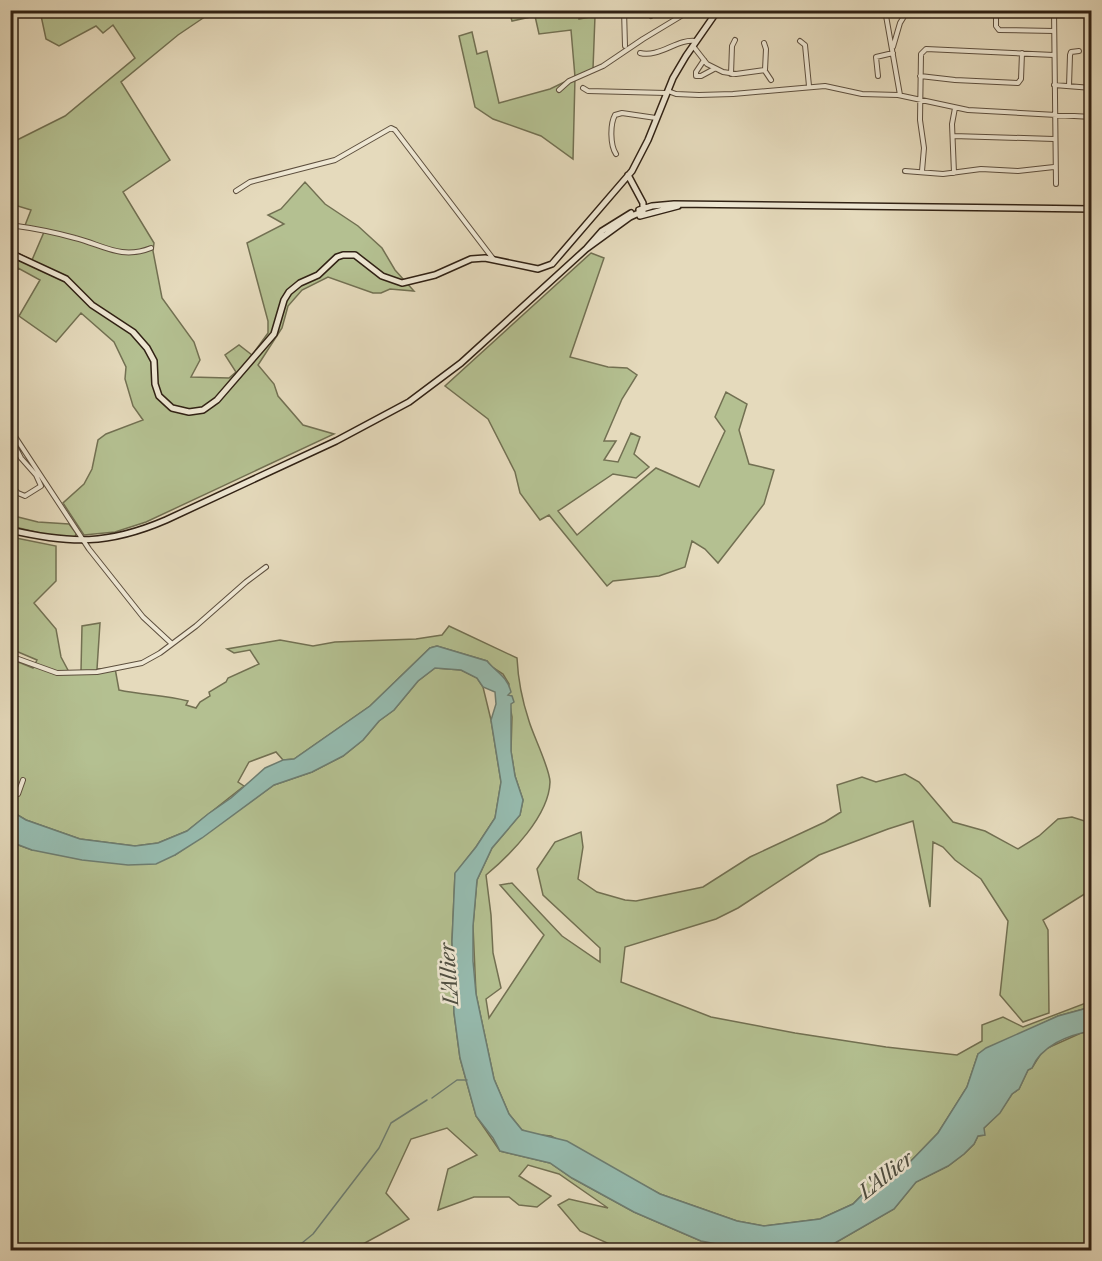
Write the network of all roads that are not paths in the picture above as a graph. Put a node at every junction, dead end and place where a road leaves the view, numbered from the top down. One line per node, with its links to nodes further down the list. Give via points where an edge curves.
1 (624, 10): 19 (street)
2 (647, 10): 9 (street)
3 (691, 10): 37 (street)
4 (718, 10): 18 (main road)
5 (885, 10): 11 (street)
6 (908, 10): 10 (street)
7 (996, 10): 12 (street, via 999,30)
8 (1054, 10): 12 (street)
9 (651, 16)
10 (900, 23): 11 (street); 14 (street)
11 (888, 25): 13 (street)
12 (1054, 31): 24 (street)
13 (890, 33): 14 (street); 20 (street)
14 (896, 34): 20 (street)
15 (735, 40): 28 (street)
16 (800, 41): 33 (street, via 805,45)
17 (764, 43): 27 (street)
18 (695, 44): 22 (street, via 689,41 650,54); 25 (street); 38 (main road)
19 (625, 46)
20 (893, 50): 29 (street, via 876,57); 39 (street)
21 (1079, 51): 34 (street, via 1070,55)
22 (640, 53)
23 (1022, 53): 24 (street); 30 (street, via 926,49 921,54); 30 (street, via 1022,79 1018,83)
24 (1054, 55): 32 (street)
25 (704, 60): 26 (street); 26 (street, via 696,75)
26 (714, 69): 28 (street)
27 (765, 70): 28 (street); 31 (street)
28 (731, 74)
29 (878, 76)
30 (920, 76): 40 (street)
31 (771, 80)
32 (1054, 85): 34 (street); 42 (street)
33 (809, 86): 38 (street, via 763,93); 39 (street)
34 (1070, 86): 36 (street)
35 (583, 88): 38 (street)
36 (1092, 88)
37 (559, 90)
38 (666, 92): 44 (main road)
39 (900, 95): 40 (street)
40 (921, 100): 41 (street); 50 (street)
41 (955, 108): 42 (street); 45 (street)
42 (1054, 114): 43 (street); 46 (street)
43 (1092, 117)
44 (656, 118): 47 (street, via 615,115 612,132); 52 (main road, via 644,150)
45 (953, 136): 46 (street); 51 (street)
46 (1054, 139): 48 (street)
47 (616, 154)
48 (1054, 167): 51 (street); 53 (street)
49 (905, 171): 50 (street)
50 (922, 171): 51 (street)
51 (954, 173)
52 (628, 175): 56 (main road); 61 (main road, via 548,267)
53 (1056, 184)
54 (236, 191): 61 (street, via 250,182 335,160 391,128)
55 (1092, 208): 56 (main road, via 682,205)
56 (643, 212): 59 (main road); 59 (main road, via 613,223)
57 (10, 225): 58 (street, via 77,238 124,254)
58 (151, 248)
59 (586, 249): 66 (main road, via 461,363 409,402 174,517 134,533)
60 (10, 253): 61 (main road, via 66,279 92,305 133,332 154,361 159,396 172,408 189,412 203,410 217,400 274,334 289,292 318,275 337,257 355,255 382,276 402,283 435,275 471,259)
61 (494, 260)
62 (10, 429): 66 (street)
63 (10, 437): 64 (street, via 41,486 25,496)
64 (10, 485)
65 (10, 530): 66 (main road)
66 (83, 541): 68 (street, via 143,617)
67 (266, 567): 68 (street)
68 (172, 644): 69 (street, via 142,663 72,674 57,673)
69 (10, 656)
70 (23, 780): 71 (street)
71 (18, 794)

